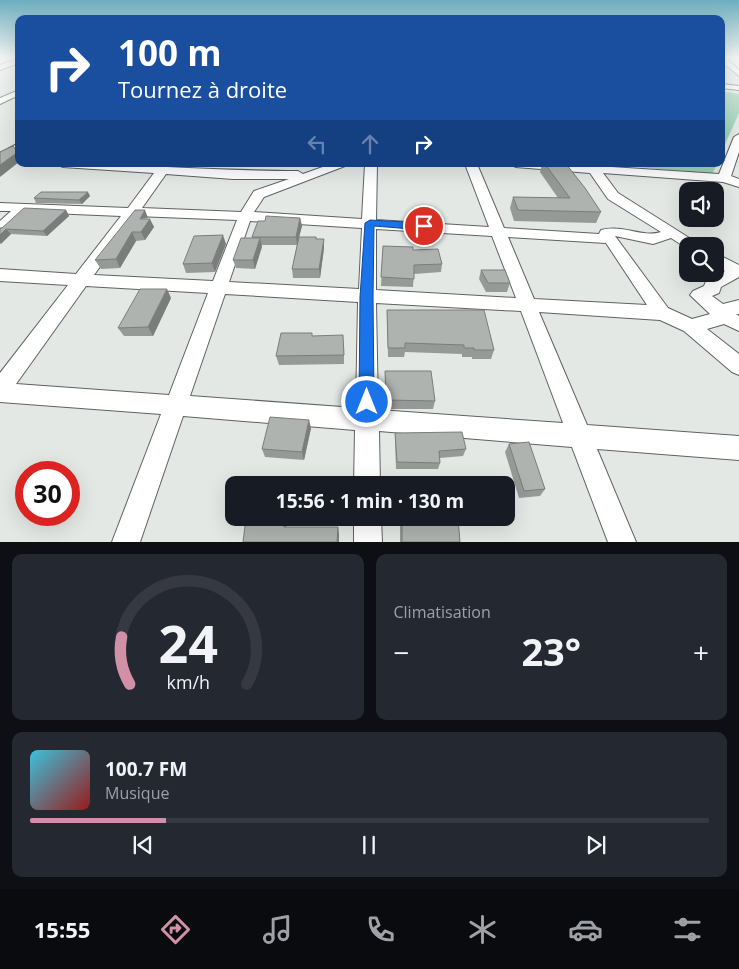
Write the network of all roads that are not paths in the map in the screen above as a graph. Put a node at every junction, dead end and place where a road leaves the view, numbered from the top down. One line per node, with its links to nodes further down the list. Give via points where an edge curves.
1 (725, 86): 2 (street)
2 (739, 88)
3 (0, 92): 4 (street)
4 (15, 93)
5 (15, 94): 6 (street)
6 (0, 101)
7 (739, 137): 9 (street)
8 (15, 149): 10 (street)
9 (737, 150): 20 (street)
10 (0, 159): 11 (street)
11 (15, 161)
12 (105, 167): 18 (street)
13 (326, 167): 19 (street)
14 (371, 167): 26 (street)
15 (472, 167): 28 (street)
16 (556, 167): 17 (street)
17 (595, 170): 20 (street); 29 (street, via 608,192)
18 (162, 171): 19 (street); 24 (street)
19 (301, 172): 25 (street, via 259,194)
20 (724, 178): 21 (street)
21 (739, 183)
22 (0, 207): 23 (street)
23 (23, 208): 24 (street); 27 (street)
24 (130, 212): 25 (street); 35 (street)
25 (245, 216): 26 (street); 36 (street)
26 (370, 223): 28 (street); 37 (street)
27 (0, 229)
28 (497, 231): 31 (street); 38 (street)
29 (671, 234): 30 (street); 31 (street, via 653,239 611,230 606,233)
30 (679, 238)
31 (610, 239): 39 (street)
32 (724, 262): 33 (street)
33 (739, 270): 40 (street, via 712,285 713,289 699,294)
34 (0, 275): 35 (street)
35 (80, 280): 36 (street); 43 (street)
36 (219, 288): 37 (street); 44 (street)
37 (366, 297): 38 (street); 45 (street)
38 (527, 306): 39 (street); 46 (street)
39 (662, 313): 41 (street)
40 (731, 315): 41 (street)
41 (691, 326): 42 (street)
42 (739, 366)
43 (0, 391): 44 (street)
44 (176, 406): 45 (street); 50 (street)
45 (367, 420): 46 (street); 48 (street)
46 (579, 436): 47 (street); 52 (street)
47 (739, 448)
48 (368, 476)
49 (368, 526): 51 (street)
50 (126, 542)
51 (368, 542)
52 (622, 542)

